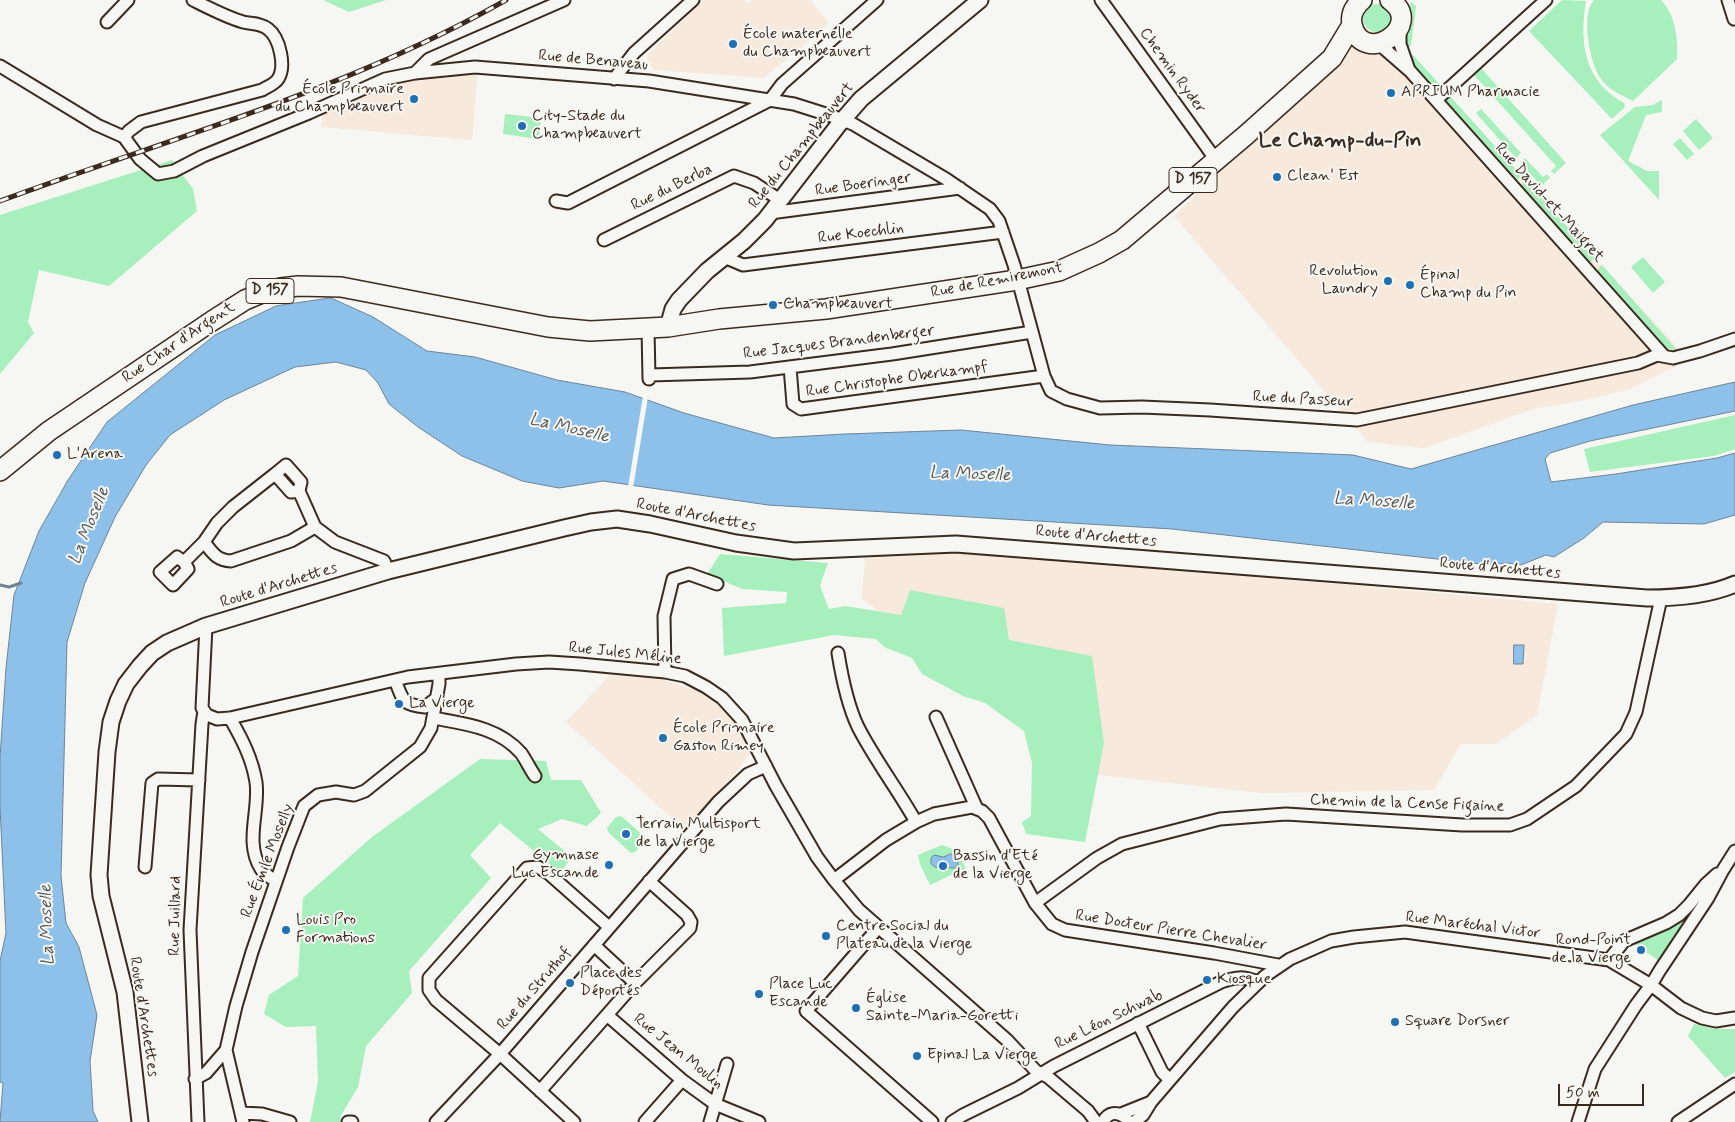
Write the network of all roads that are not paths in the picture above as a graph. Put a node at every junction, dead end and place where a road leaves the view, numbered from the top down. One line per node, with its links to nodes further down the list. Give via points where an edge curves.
1 (128, 0): 13 (street)
2 (193, 0): 24 (street, via 242,22 268,29 281,57 277,81 262,90 141,122)
3 (564, 0): 19 (street, via 429,59)
4 (693, 0): 20 (street, via 634,54)
5 (877, 0): 21 (street, via 782,84)
6 (980, 0): 23 (street, Rue du Champbeauvert, via 889,74)
7 (1101, 0): 25 (street, Chemin Ryder)
8 (1361, 0): 14 (main road, Rue de Remiremont, via 1354,8)
9 (1546, 0): 22 (street)
10 (1728, 0): 12 (street)
11 (1399, 9): 15 (main road, Rue de Remiremont, via 1395,35 1387,42); 18 (street, Rue David-et-Maigret, via 1400,44)
12 (1735, 18)
13 (107, 22)
14 (1352, 25): 15 (main road, via 1358,36); 16 (main road, Rue de Remiremont / D 157)
15 (1372, 43): 16 (main road, Rue de Remiremont / D 157); 18 (street, Rue David-et-Maigret)
16 (1332, 58): 25 (main road, Rue de Remiremont / D 157)
17 (0, 66): 24 (street, via 97,125)
18 (1410, 71): 22 (street, Rue David-et-Maigret)
19 (415, 73): 20 (street, Rue de Benaveau, via 475,67); 24 (street, Rue de Benaveau, via 385,79 174,171 158,174 140,159)
20 (614, 79): 21 (street, Rue de Benaveau, via 649,81)
21 (770, 100): 23 (street, Rue de Benaveau, via 794,104); 28 (street, via 568,203)
22 (1436, 100): 39 (street, Rue David-et-Maigret)
23 (842, 120): 26 (street, Rue de Benaveau); 27 (street, Rue du Champbeauvert)
24 (124, 137)
25 (1216, 160): 33 (main road, Rue de Remiremont / D 157, via 1122,240 1059,271)
26 (960, 188): 29 (street, Rue Boeringer); 30 (street, Rue de Benaveau, via 990,209)
27 (780, 200): 29 (street, Rue du Champbeauvert); 31 (street, Rue du Berba, via 754,183 734,176)
28 (556, 201)
29 (770, 213): 32 (street, Rue du Champbeauvert)
30 (1003, 232): 32 (street, Rue Koechlin, via 743,265); 33 (street, Rue de Benaveau)
31 (604, 240)
32 (724, 257): 34 (street, Rue du Champbeauvert, via 679,300)
33 (1017, 280): 34 (main road, Rue de Remiremont / D 157, via 826,309); 37 (street, Rue du Passeur)
34 (668, 326): 35 (main road, Rue de Remiremont / D 157)
35 (648, 328): 36 (main road, Rue de Remiremont / D 157); 40 (street, Rue Jacques Brandenberger, via 650,377 750,372)
36 (590, 331): 42 (main road, Rue Char d'Argent / D 157, via 548,328 341,288 298,286 264,292 212,321 65,420)
37 (1032, 332): 40 (street, Rue Jacques Brandenberger); 41 (street, Rue du Passeur)
38 (1735, 339): 39 (street, Rue du Passeur, via 1673,358)
39 (1664, 356): 41 (street, Rue du Passeur, via 1357,420 1210,410 1100,408 1067,399 1051,390)
40 (790, 366): 41 (street, Rue Christophe Oberkampf, via 793,404 801,409)
41 (1044, 376)
42 (0, 471)
43 (314, 526): 44 (street, via 291,541 231,561 221,560); 44 (street, via 299,491 291,492 275,474 233,507); 46 (street, via 335,542 384,561)
44 (204, 542): 45 (street)
45 (184, 562)
46 (388, 571): 49 (street, Route d'Archettes, via 564,528 617,519 736,544 794,551 956,544); 50 (street, Route d'Archettes)
47 (717, 584): 52 (street, via 689,574 673,579 664,616)
48 (1735, 584): 49 (street, Route d'Archettes, via 1697,594)
49 (1660, 598): 71 (street, Chemin de la Cense Figaine, via 1636,712 1626,734 1576,786 1527,819 1510,825 1286,814 1220,819 1122,844)
50 (206, 626): 56 (street); 98 (street, Route d'Archettes, via 167,642 152,653 126,684 111,722 99,875 101,896 125,992)
51 (838, 653): 64 (street, via 849,704 858,726)
52 (665, 672): 53 (street, Rue Jules Méline, via 548,662); 60 (street, Rue Jules Méline, via 685,676 722,698 742,720)
53 (439, 674): 54 (street, Rue Jules Méline); 55 (street, Rue Émile Moselly)
54 (395, 680): 55 (street, via 402,699 411,705 425,706); 58 (street, Rue Jules Méline)
55 (437, 698): 59 (street, Rue Émile Moselly)
56 (204, 712): 58 (street, Rue Jules Méline, via 217,719); 62 (street, Rue Juillard)
57 (936, 717): 63 (street, Rue Docteur Pierre Chevalier)
58 (230, 718): 69 (street, via 253,768 256,785 254,853 262,870)
59 (433, 718): 61 (street, via 479,726 505,738 521,753); 69 (street, Rue Émile Moselly, via 420,747 365,791 354,795 336,792 318,795 304,806)
60 (766, 766): 68 (street, Rue Jules Méline, via 812,849); 70 (street, Rue du Struthof, via 748,774 724,796)
61 (535, 776)
62 (199, 780): 66 (street, via 158,779 152,783); 87 (street, Rue Juillard, via 190,930)
63 (977, 809): 64 (street, via 961,808); 71 (street, Rue Docteur Pierre Chevalier, via 989,818)
64 (916, 822): 68 (street, via 873,849)
65 (1735, 851): 67 (street)
66 (145, 867)
67 (1723, 870): 75 (street, via 1679,915 1624,941); 79 (street)
68 (834, 880): 73 (street, Rue Jules Méline)
69 (276, 881): 83 (street, Rue Émile Moselly, via 236,1006)
70 (649, 881): 72 (street, Rue du Struthof); 78 (street, Rue Jean Moulin, via 691,922 690,928)
71 (1035, 903): 76 (street, Rue Docteur Pierre Chevalier, via 1052,924 1065,930)
72 (609, 927): 74 (street, Rue du Struthof); 84 (street, via 548,874 538,867 527,868 434,971 429,978 429,990 436,1000)
73 (878, 928): 86 (street, Rue Jules Méline); 106 (street, via 806,1011)
74 (594, 945): 78 (street, Rue du Struthof); 84 (street, Rue du Struthof)
75 (1610, 960): 76 (street, Rue Maréchal Victor, via 1405,932 1332,941); 79 (street, Rue Maréchal Victor)
76 (1278, 965): 77 (street, Rue Maréchal Victor)
77 (1258, 982): 82 (street, Rue Léon Schwab, via 1246,978 1221,982); 89 (street, Rue Maréchal Victor)
78 (635, 983): 80 (street, Rue Jean Moulin)
79 (1652, 985): 81 (street, Rue Maréchal Victor, via 1681,1008 1702,1018 1716,1021); 110 (street, via 1595,1069)
80 (607, 1014): 88 (street, Rue Jean Moulin); 91 (street, Rue Jean Moulin)
81 (1735, 1018)
82 (1138, 1023): 86 (street, Rue Léon Schwab); 89 (street, via 1162,1072)
83 (226, 1050): 87 (street, Rue Émile Moselly, via 206,1073); 95 (street, Rue Émile Moselly)
84 (500, 1054): 91 (street, Rue du Struthof); 101 (street, Rue du Struthof)
85 (727, 1064): 93 (street)
86 (1042, 1074): 94 (street, Rue Jules Méline); 107 (street, Rue Léon Schwab)
87 (195, 1078): 99 (street, Rue Juillard)
88 (682, 1080): 93 (street, Rue Jean Moulin); 103 (street)
89 (1170, 1080): 92 (street, Rue Maréchal Victor)
90 (1735, 1084): 111 (street)
91 (540, 1091): 102 (street, Rue du Struthof)
92 (1151, 1102): 96 (street); 109 (street, Rue Maréchal Victor)
93 (715, 1104): 104 (street); 105 (street, Rue Jean Moulin)
94 (1088, 1112): 97 (street, Rue Jules Méline, via 1096,1111); 108 (street, Rue Jules Méline)
95 (242, 1117): 100 (street, via 262,1114)
96 (1124, 1118): 97 (street, via 1112,1114)
97 (1105, 1119)
98 (140, 1122)
99 (198, 1122)
100 (290, 1122)
101 (436, 1122)
102 (574, 1122)
103 (645, 1122)
104 (710, 1122)
105 (758, 1122)
106 (932, 1122)
107 (952, 1122)
108 (1096, 1122)
109 (1134, 1122)
110 (1578, 1122)
111 (1678, 1122)

